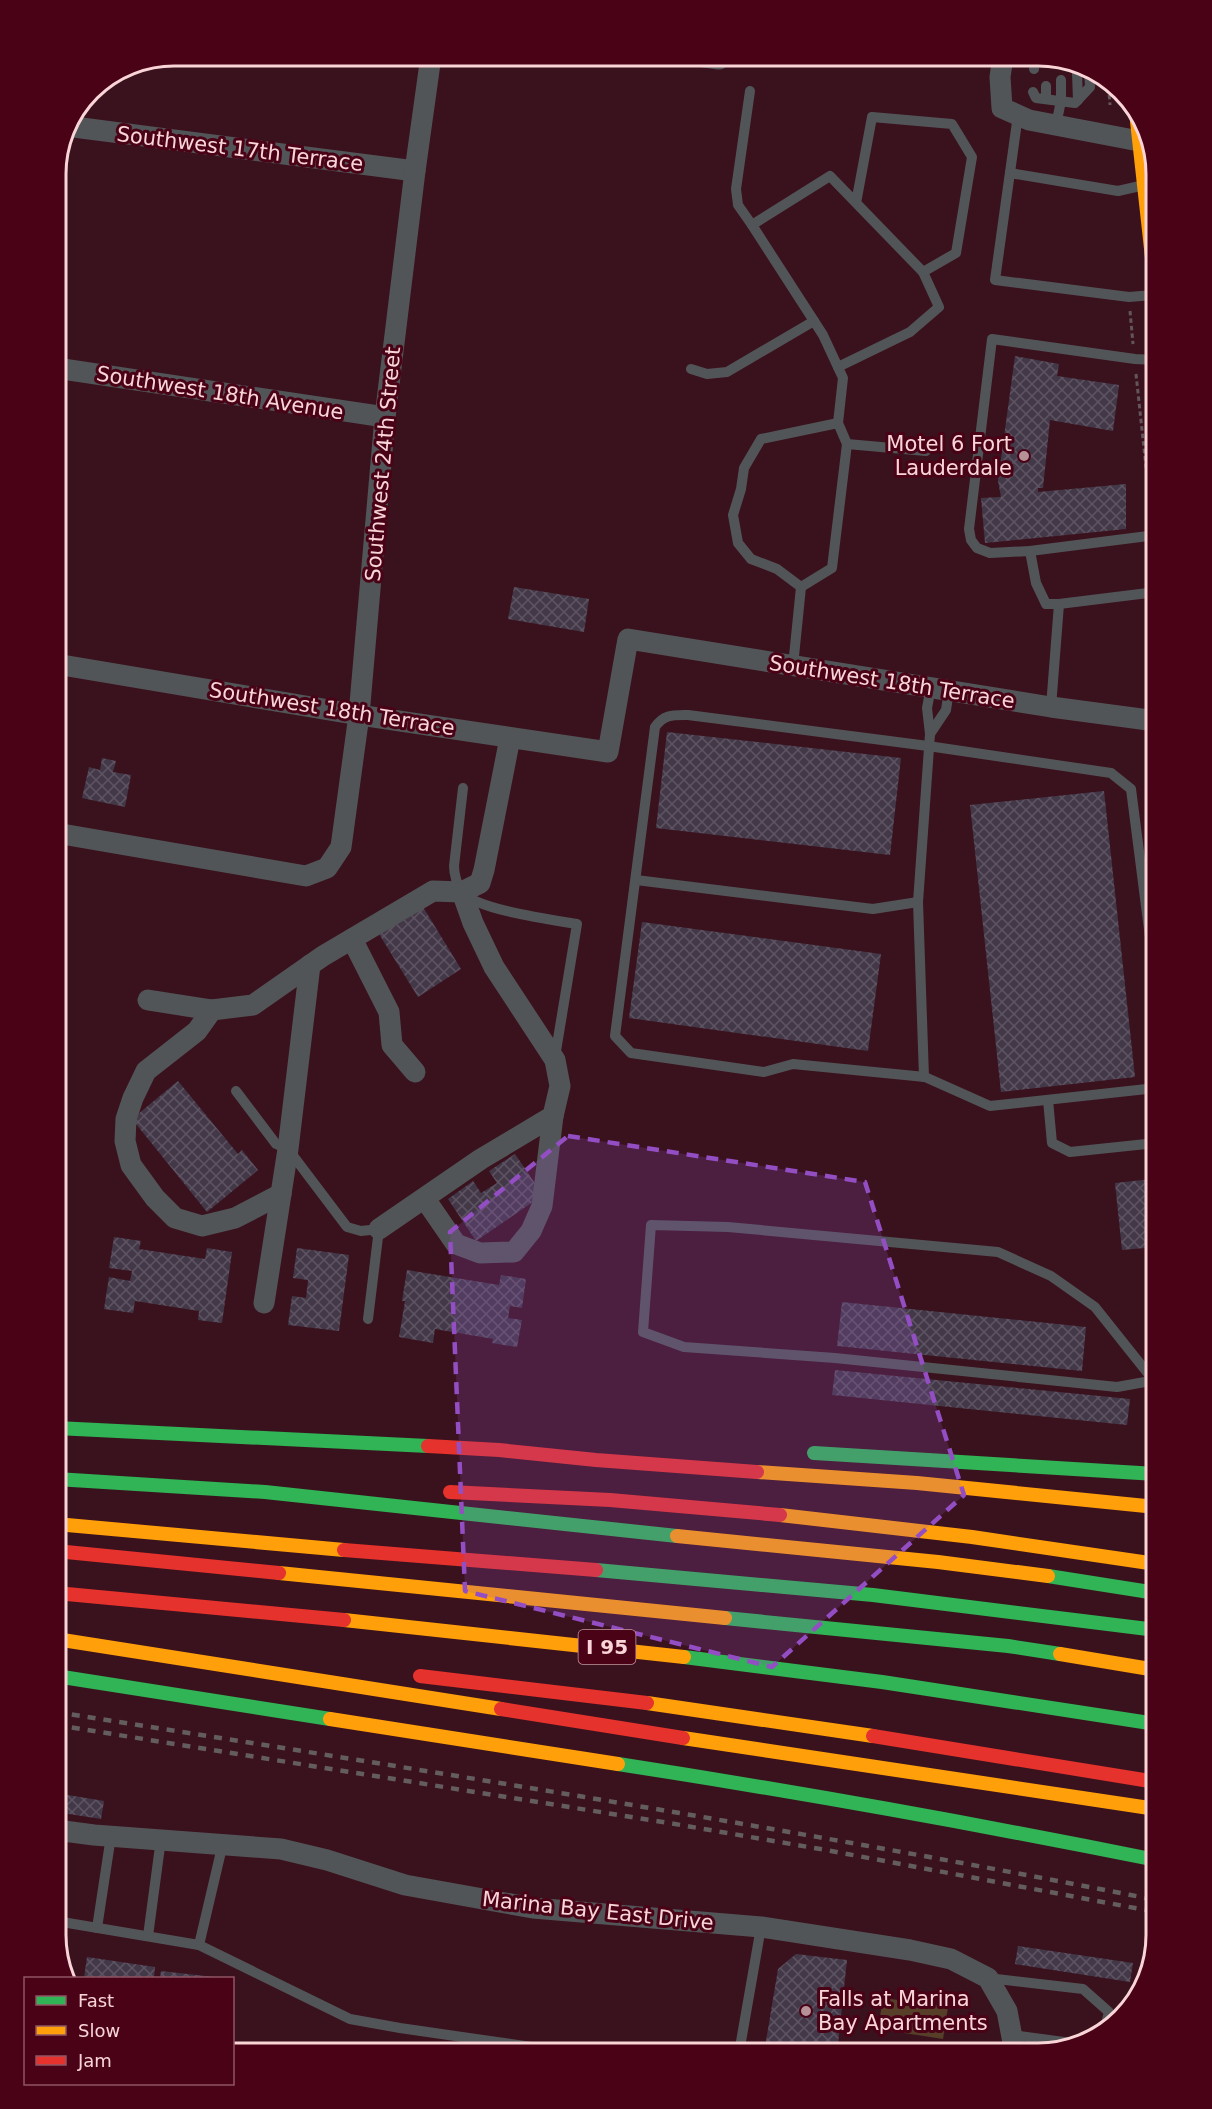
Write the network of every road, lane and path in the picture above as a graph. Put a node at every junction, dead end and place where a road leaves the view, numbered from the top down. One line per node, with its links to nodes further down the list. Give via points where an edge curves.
1 (430, 66): 21 (street, Southwest 24th Street)
2 (1002, 66): 16 (street, via 1000,77)
3 (1034, 66): 4 (lane)
4 (1034, 69)
5 (1077, 73): 13 (lane)
6 (1090, 79): 13 (lane, via 1090,87)
7 (1061, 80): 14 (lane)
8 (1046, 86): 12 (lane)
9 (750, 91): 26 (lane, via 736,189 738,205)
10 (1033, 92): 12 (lane, via 1036,98)
11 (1109, 93): 15 (path)
12 (1046, 99): 14 (lane)
13 (1078, 100): 14 (lane)
14 (1061, 101): 17 (lane)
15 (1111, 108)
16 (1010, 112): 17 (street); 22 (lane)
17 (1056, 125): 20 (street)
18 (76, 127): 21 (street, Southwest 17th Terrace)
19 (1138, 134): 20 (main road)
20 (1139, 141): 23 (main road)
21 (415, 171): 34 (street, Southwest 24th Street)
22 (1010, 173): 23 (lane, via 1118,191); 28 (lane, via 995,280 1129,297)
23 (1144, 184): 24 (main road)
24 (1146, 202)
25 (856, 203): 26 (lane, via 830,176); 27 (lane); 27 (lane, via 872,117 952,124 972,158 963,221 956,253)
26 (752, 225): 29 (lane)
27 (923, 272): 31 (lane, via 939,307 910,332)
28 (1146, 296)
29 (814, 321): 31 (lane); 33 (lane, via 727,372 707,374)
30 (1146, 360): 39 (lane, via 992,339 969,529 977,548 990,553)
31 (838, 367): 35 (lane, via 843,378)
32 (66, 369): 34 (street, Southwest 18th Avenue)
33 (691, 369)
34 (385, 417): 47 (street, Southwest 24th Street)
35 (838, 423): 36 (lane); 40 (lane, via 761,439 744,468 733,515 738,543 751,559 777,569)
36 (847, 444): 37 (lane); 40 (lane, via 832,568)
37 (926, 451)
38 (1146, 536): 39 (lane)
39 (1030, 551): 42 (lane, via 1036,583 1046,604)
40 (801, 587): 44 (lane)
41 (1146, 593): 42 (lane)
42 (1059, 604): 46 (lane)
43 (66, 666): 47 (street, Southwest 18th Terrace)
44 (793, 666): 45 (street, Southwest 18th Terrace); 50 (street, Southwest 18th Terrace, via 628,639 608,752)
45 (940, 689): 46 (street, Southwest 18th Terrace); 49 (lane, via 927,708); 49 (lane, via 946,710)
46 (1051, 707): 48 (street, Southwest 18th Terrace)
47 (360, 715): 50 (street, Southwest 18th Terrace); 53 (street, Southwest 24th Street, via 341,847 327,868 306,876)
48 (1146, 720)
49 (930, 734): 51 (lane)
50 (510, 738): 55 (street, via 480,883)
51 (928, 746): 54 (lane, via 669,715 655,727); 56 (lane); 57 (lane, via 1111,773 1131,789)
52 (463, 788): 55 (lane, via 454,866)
53 (66, 835)
54 (636, 880): 56 (lane, via 873,909); 64 (lane, via 615,1036 631,1053 764,1072 793,1064)
55 (462, 892): 58 (street, via 434,891); 62 (street, via 494,968); 62 (lane, via 489,907 578,924)
56 (918, 902): 64 (lane)
57 (1146, 906)
58 (352, 939): 59 (street); 63 (street, via 389,1012 392,1046)
59 (310, 965): 61 (street, via 253,1005); 70 (street)
60 (148, 1000): 61 (street)
61 (212, 1010): 71 (street, via 197,1031 146,1071 126,1119 131,1165 175,1218 202,1226 235,1218)
62 (555, 1060): 68 (street, via 560,1086)
63 (415, 1072)
64 (924, 1077): 67 (lane, via 990,1106)
65 (1146, 1089): 67 (lane)
66 (236, 1091): 70 (lane, via 276,1144)
67 (1048, 1100): 69 (lane, via 1052,1143 1070,1152)
68 (553, 1116): 72 (street); 72 (street, via 542,1206 531,1231 514,1252 480,1252 456,1244)
69 (1146, 1144)
70 (288, 1149): 71 (street); 73 (lane, via 347,1227 361,1231)
71 (281, 1194): 74 (street)
72 (424, 1199): 73 (street)
73 (379, 1229): 75 (lane)
74 (264, 1304)
75 (368, 1319)
76 (1146, 1369): 77 (lane, via 1095,1307 1051,1276 998,1252 728,1227 651,1225 643,1332 684,1347 1117,1386)
77 (1146, 1381)
78 (66, 1428): 80 (main road)
79 (563, 1444): 80 (main road)
80 (499, 1450): 87 (main road, via 939,1485)
81 (799, 1453): 82 (main road)
82 (1146, 1473)
83 (66, 1480): 86 (main road)
84 (379, 1491): 86 (main road)
85 (434, 1491): 90 (main road, via 729,1510 938,1533)
86 (265, 1492): 91 (main road, via 887,1556)
87 (1146, 1506)
88 (66, 1525): 93 (main road, via 775,1586)
89 (66, 1552): 97 (main road, via 1008,1646)
90 (1146, 1563)
91 (1146, 1591)
92 (66, 1594): 100 (main road, I 95, via 720,1660 960,1692)
93 (1146, 1629)
94 (66, 1641): 95 (main road)
95 (149, 1653): 96 (main road); 102 (main road)
96 (323, 1667)
97 (1146, 1668)
98 (402, 1675): 101 (main road, via 602,1697)
99 (66, 1678): 107 (main road, via 785,1790)
100 (1146, 1722)
101 (1146, 1780)
102 (1146, 1807)
103 (66, 1831): 104 (street, Marina Bay East Drive)
104 (111, 1836): 105 (street, Marina Bay East Drive); 110 (lane)
105 (161, 1839): 106 (street, Marina Bay East Drive); 111 (lane)
106 (223, 1843): 109 (street, Marina Bay East Drive, via 281,1849 405,1885 533,1908); 112 (lane)
107 (1146, 1858)
108 (66, 1923): 110 (lane)
109 (761, 1927): 113 (street, Marina Bay East Drive, via 951,1959); 116 (lane)
110 (97, 1928): 111 (lane)
111 (148, 1936): 112 (lane)
112 (199, 1945): 115 (lane, via 350,2019)
113 (988, 1978): 114 (lane, via 1083,1989 1109,2012); 117 (street, via 1007,2011)
114 (1108, 2017)
115 (503, 2043)
116 (741, 2043)
117 (1013, 2043)

